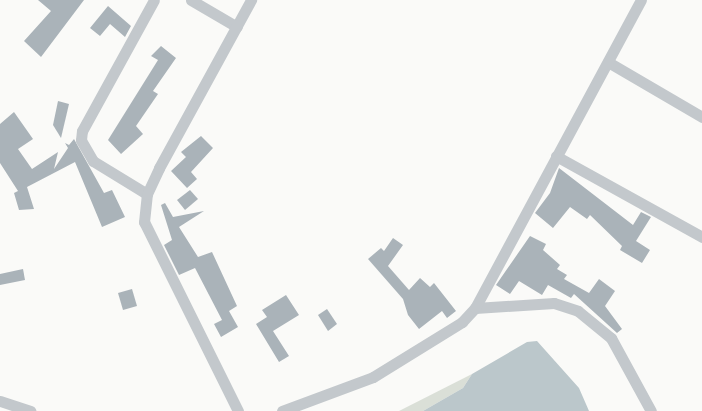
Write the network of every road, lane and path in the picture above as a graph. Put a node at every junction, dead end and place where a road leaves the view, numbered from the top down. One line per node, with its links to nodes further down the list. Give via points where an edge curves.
1 (154, 0): 9 (street, via 82,131 81,140 93,161)
2 (191, 0): 5 (street)
3 (251, 0): 5 (street)
4 (642, 0): 6 (street)
5 (237, 27): 9 (street)
6 (608, 62): 7 (street); 8 (street)
7 (702, 117)
8 (556, 156): 10 (street); 11 (street)
9 (147, 194): 14 (street, via 144,222 154,247)
10 (702, 238)
11 (475, 308): 15 (street, via 462,322 372,377); 16 (street, via 554,303 578,312 611,338)
12 (0, 402): 13 (street)
13 (30, 411)
14 (238, 411)
15 (282, 411)
16 (651, 411)

